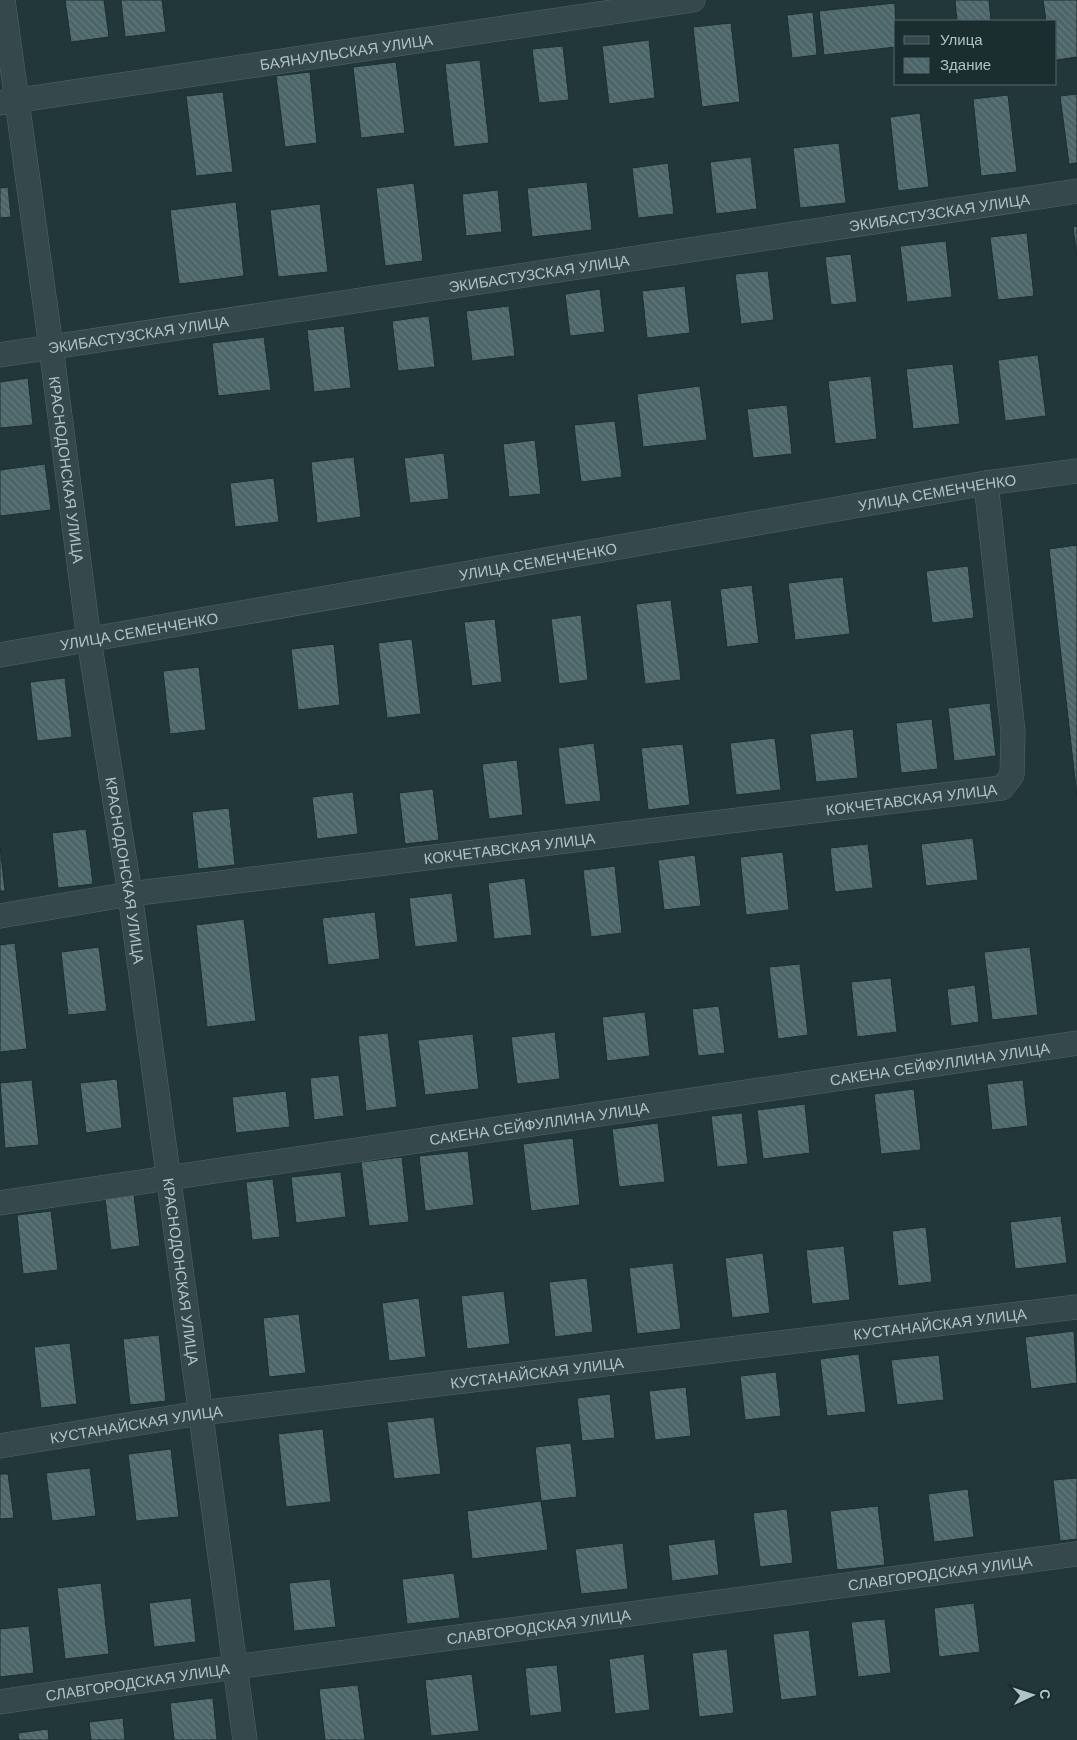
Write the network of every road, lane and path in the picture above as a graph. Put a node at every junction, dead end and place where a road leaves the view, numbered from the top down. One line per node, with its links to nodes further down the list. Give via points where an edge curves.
1 (3, 0): 3 (street, КРАСНОДОНСКАЯ УЛИЦА)
2 (693, 0): 3 (street, БАЯНАУЛЬСКАЯ УЛИЦА)
3 (8, 102): 5 (street, КРАСНОДОНСКАЯ УЛИЦА)
4 (1077, 191): 5 (street, ЭКИБАСТУЗСКАЯ УЛИЦА)
5 (51, 347): 6 (street, ЭКИБАСТУЗСКАЯ УЛИЦА); 9 (street, КРАСНОДОНСКАЯ УЛИЦА)
6 (0, 355)
7 (1077, 471): 8 (street, УЛИЦА СЕМЕНЧЕНКО)
8 (986, 483): 9 (street, УЛИЦА СЕМЕНЧЕНКО); 11 (street, КОКЧЕТАВСКАЯ УЛИЦА, via 1013,732 1012,775 1002,788)
9 (88, 640): 10 (street, УЛИЦА СЕМЕНЧЕНКО); 11 (street, КРАСНОДОНСКАЯ УЛИЦА)
10 (0, 655)
11 (130, 894): 12 (street, КОКЧЕТАВСКАЯ УЛИЦА); 14 (street, КРАСНОДОНСКАЯ УЛИЦА)
12 (0, 916)
13 (1077, 1042): 14 (street, САКЕНА СЕЙФУЛЛИНА УЛИЦА)
14 (169, 1178): 15 (street, САКЕНА СЕЙФУЛЛИНА УЛИЦА); 17 (street, КРАСНОДОНСКАЯ УЛИЦА)
15 (0, 1203)
16 (1077, 1307): 17 (street, КУСТАНАЙСКАЯ УЛИЦА)
17 (200, 1413): 18 (street, КУСТАНАЙСКАЯ УЛИЦА); 20 (street, КРАСНОДОНСКАЯ УЛИЦА)
18 (0, 1446)
19 (1077, 1554): 20 (street, СЛАВГОРОДСКАЯ УЛИЦА)
20 (235, 1667): 21 (street, СЛАВГОРОДСКАЯ УЛИЦА); 22 (street, КРАСНОДОНСКАЯ УЛИЦА)
21 (0, 1702)
22 (245, 1740)

